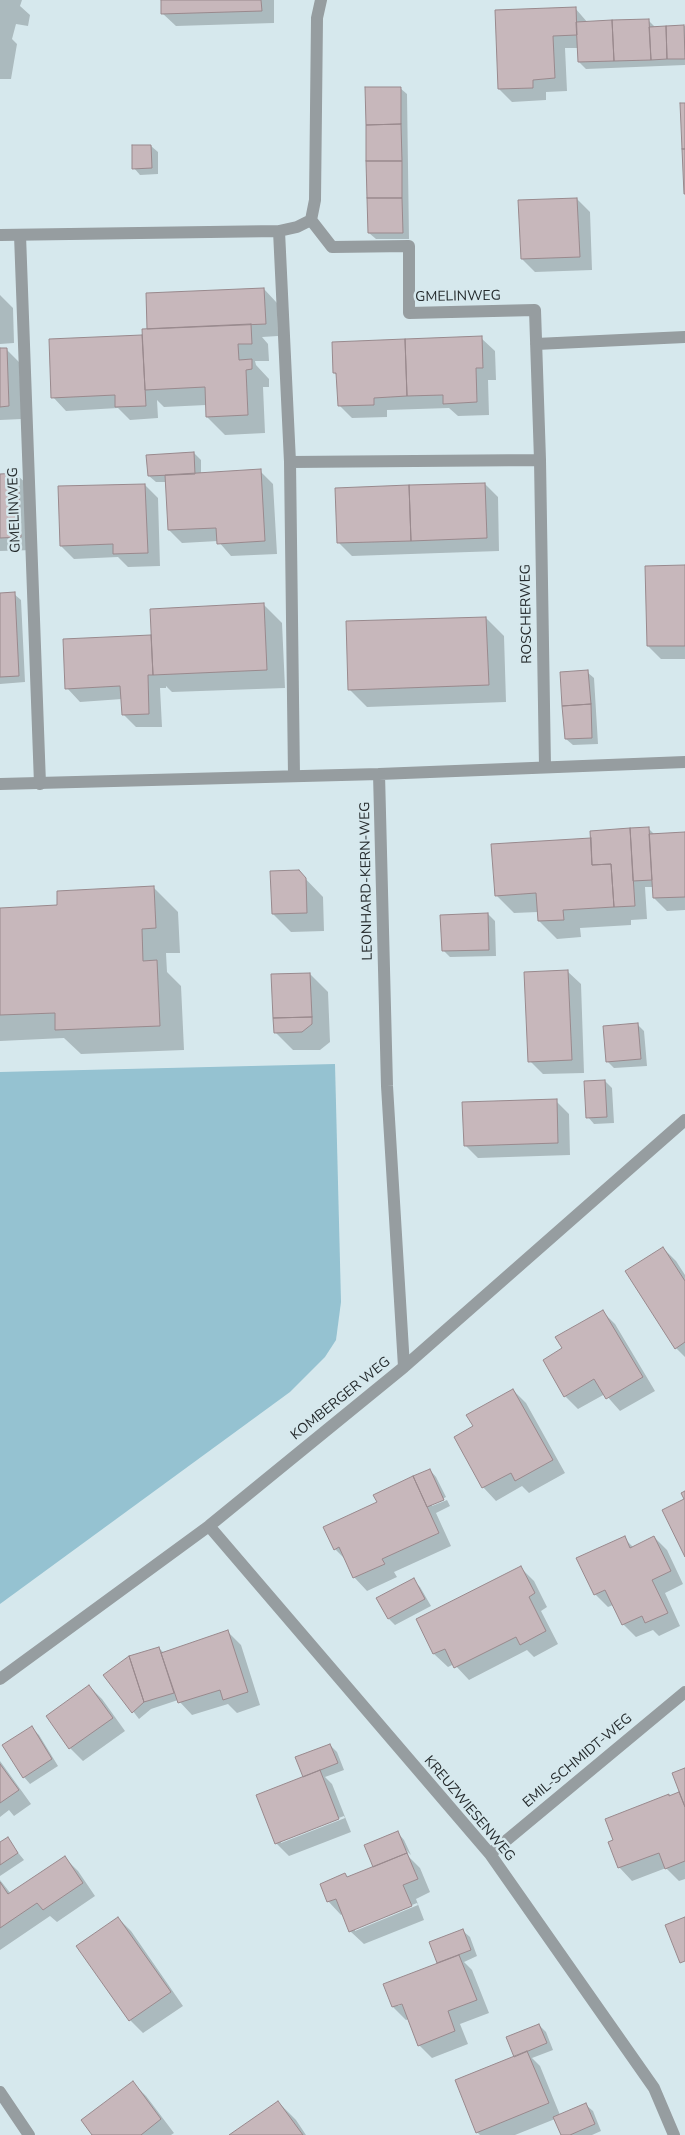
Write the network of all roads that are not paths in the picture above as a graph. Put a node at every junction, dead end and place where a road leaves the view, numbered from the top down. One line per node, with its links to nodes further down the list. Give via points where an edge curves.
1 (321, 0): 2 (street, via 317,18 315,200)
2 (311, 220): 3 (street); 6 (street, GMELINWEG, via 332,247 409,246 409,313)
3 (279, 231): 4 (street); 10 (street)
4 (20, 234): 5 (street); 16 (street, GMELINWEG)
5 (0, 235)
6 (535, 310): 8 (street, ROSCHERWEG)
7 (685, 337): 8 (street)
8 (536, 344): 9 (street, ROSCHERWEG)
9 (540, 460): 10 (street); 12 (street, ROSCHERWEG)
10 (290, 462): 14 (street)
11 (685, 762): 12 (street)
12 (544, 766): 13 (street)
13 (379, 774): 14 (street); 18 (street, LEONHARD-KERN-WEG, via 387,1086)
14 (294, 776): 16 (street)
15 (0, 784): 16 (street)
16 (40, 784)
17 (685, 1120): 18 (street, KOMBERGER WEG)
18 (404, 1367): 19 (street, KOMBERGER WEG)
19 (209, 1526): 20 (street, KOMBERGER WEG); 22 (street, KREUZWIESENWEG)
20 (0, 1679)
21 (685, 1692): 22 (street, EMIL-SCHMIDT-WEG)
22 (490, 1854): 25 (street, KREUZWIESENWEG, via 654,2088)
23 (0, 2092): 24 (street)
24 (29, 2135)
25 (674, 2135)

